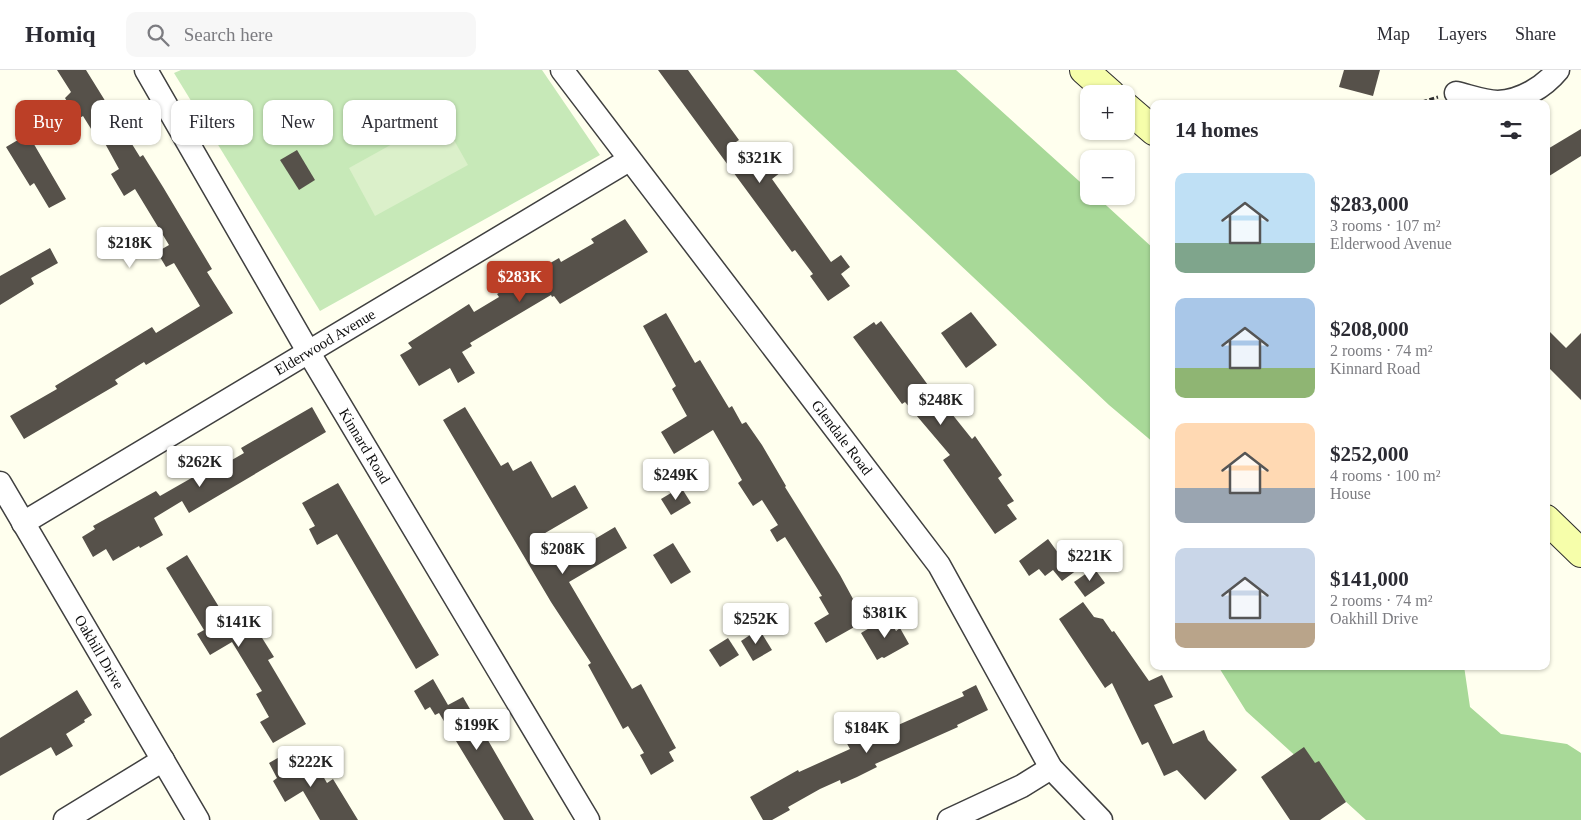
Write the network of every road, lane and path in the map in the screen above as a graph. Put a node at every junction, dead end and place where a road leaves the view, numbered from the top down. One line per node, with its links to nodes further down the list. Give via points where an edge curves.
1 (146, 70): 12 (street, Kinnard Road)
2 (562, 70): 11 (street, Glendale Road)
3 (1084, 70): 5 (main road)
4 (1558, 70): 8 (street, via 1530,93)
5 (1101, 85)
6 (1456, 93): 7 (street)
7 (1487, 100)
8 (1511, 100)
9 (1135, 114): 10 (main road)
10 (1150, 127)
11 (629, 160): 12 (street, Elderwood Avenue); 18 (street, Glendale Road, via 939,565)
12 (309, 353): 14 (street, Elderwood Avenue); 21 (street, Kinnard Road)
13 (0, 483): 14 (street, Oakhill Drive)
14 (23, 523): 17 (street, Oakhill Drive)
15 (1550, 523): 16 (main road)
16 (1581, 553)
17 (163, 760): 19 (street); 20 (street, Oakhill Drive)
18 (1052, 768): 22 (street, via 1022,786); 23 (street, Glendale Road)
19 (65, 820)
20 (198, 820)
21 (588, 820)
22 (949, 820)
23 (1101, 820)

